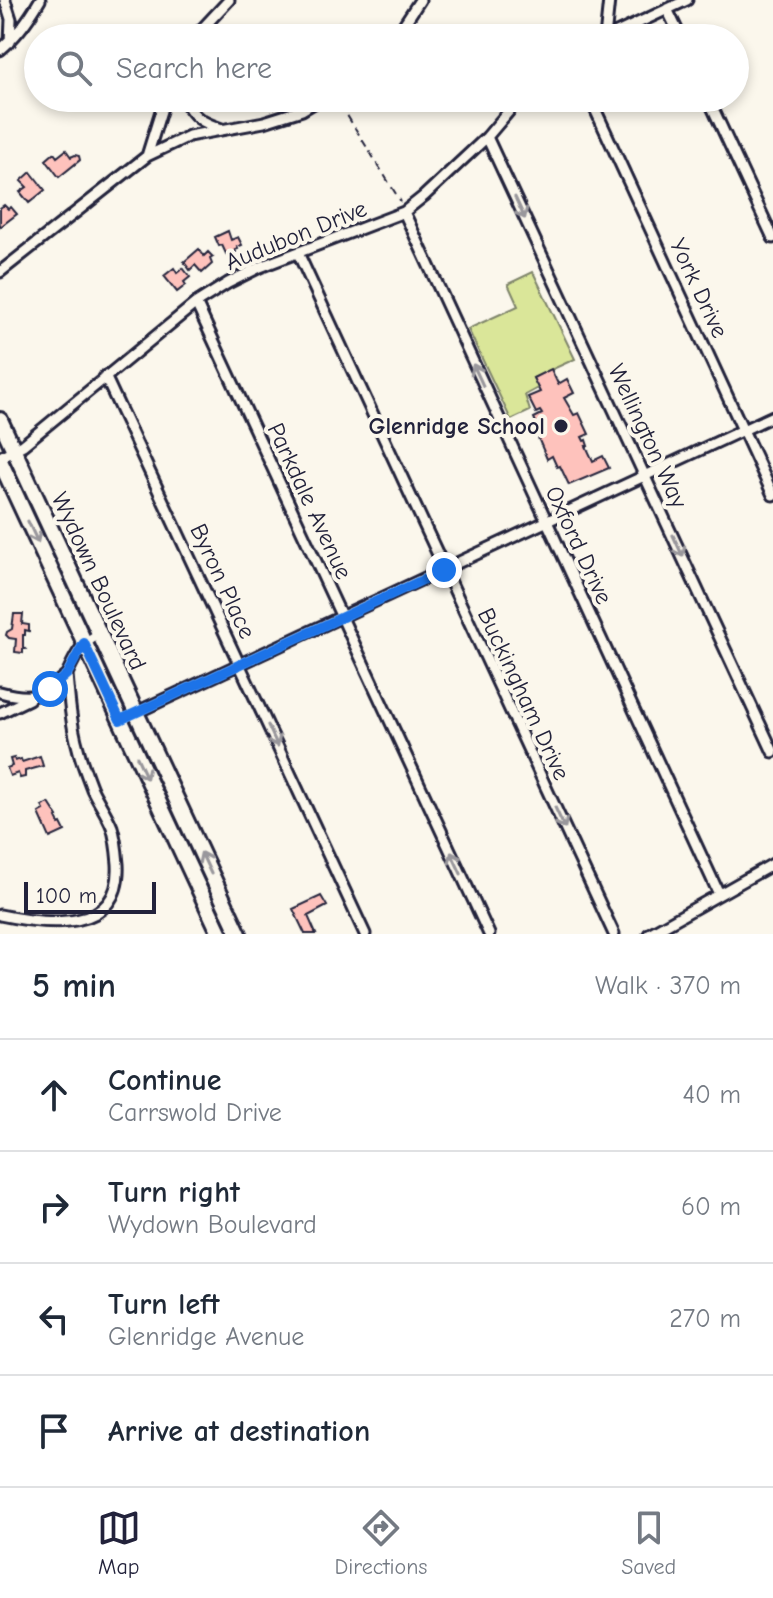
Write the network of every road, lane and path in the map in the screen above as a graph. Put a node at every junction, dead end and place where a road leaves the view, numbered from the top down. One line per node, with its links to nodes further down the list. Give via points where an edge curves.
1 (5, 0): 15 (street)
2 (40, 0): 8 (street)
3 (229, 0): 9 (street)
4 (419, 0): 10 (street)
5 (609, 0): 11 (street)
6 (687, 0): 7 (street)
7 (667, 9): 12 (street); 13 (street)
8 (25, 24)
9 (208, 24)
10 (404, 24)
11 (606, 24)
12 (635, 24)
13 (674, 24)
14 (24, 26): 15 (street)
15 (10, 42): 16 (street)
16 (0, 50)
17 (161, 112): 26 (street)
18 (191, 112): 24 (street, via 203,123)
19 (296, 112): 24 (street)
20 (345, 112): 27 (path)
21 (508, 112): 25 (street, Audubon Drive)
22 (596, 112): 35 (street, York Drive)
23 (714, 112): 28 (street)
24 (224, 129): 26 (street, via 189,136)
25 (487, 137): 27 (street, Audubon Drive); 38 (street, Wellington Way, one-way to 38)
26 (147, 156): 30 (street)
27 (405, 211): 29 (street, Audubon Drive); 40 (street, Oxford Drive, one-way to 27)
28 (773, 238)
29 (298, 253): 31 (street, Audubon Drive, via 260,267); 41 (street, Buckingham Drive)
30 (0, 272)
31 (196, 303): 32 (street, Audubon Drive); 42 (street, Parkdale Avenue)
32 (105, 376): 36 (street, Audubon Drive); 45 (street, Byron Place)
33 (773, 416): 35 (street)
34 (2, 430): 36 (street, Wydown Boulevard)
35 (743, 430): 38 (street); 39 (street, York Drive)
36 (14, 450): 37 (street, Audubon Drive); 43 (street, Wydown Boulevard)
37 (0, 459): 44 (street, Wydown Boulevard, one-way to 44)
38 (645, 475): 40 (street); 52 (street, Wellington Way, one-way to 52)
39 (773, 495)
40 (546, 522): 41 (street); 54 (street, Oxford Drive)
41 (444, 570): 42 (street); 60 (street, Buckingham Drive, one-way to 60)
42 (342, 617): 45 (street); 59 (street, Parkdale Avenue, one-way to 42)
43 (99, 634): 44 (street); 49 (street, Wydown Boulevard)
44 (84, 643): 46 (street); 51 (street, Wydown Boulevard)
45 (240, 665): 49 (street); 58 (street, Byron Place, one-way to 58)
46 (67, 674): 48 (street); 55 (street, via 77,747 113,829 115,890 98,912 81,919 55,922)
47 (0, 692): 48 (street)
48 (33, 697): 50 (street)
49 (135, 712): 51 (street); 57 (street, Wydown Boulevard, one-way to 49)
50 (0, 713)
51 (120, 720): 56 (street, Wydown Boulevard, one-way to 56)
52 (773, 752)
53 (773, 864): 54 (street)
54 (719, 894): 61 (street)
55 (0, 915)
56 (220, 934)
57 (239, 934)
58 (365, 934)
59 (489, 934)
60 (614, 934)
61 (649, 934)

